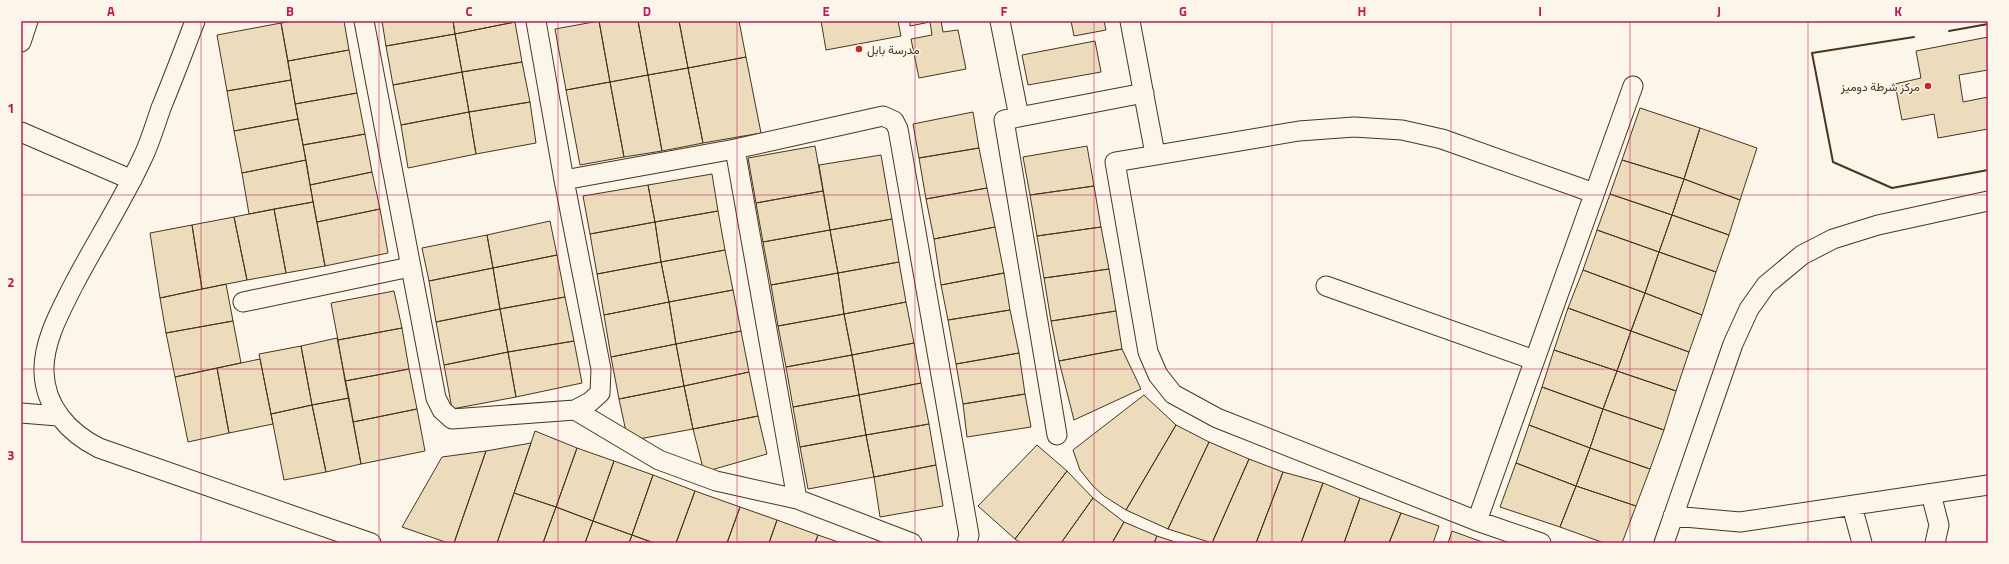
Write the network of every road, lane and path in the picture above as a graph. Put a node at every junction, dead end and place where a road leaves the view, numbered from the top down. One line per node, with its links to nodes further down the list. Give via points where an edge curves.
1 (28, 21): 7 (street)
2 (195, 21): 14 (street)
3 (364, 21): 18 (street)
4 (536, 21): 15 (street)
5 (1000, 21): 10 (street)
6 (1130, 21): 9 (street)
7 (21, 42)
8 (1633, 86): 16 (street)
9 (1144, 94): 10 (street); 13 (street)
10 (1019, 117): 25 (street, via 1004,120)
11 (21, 132): 14 (street)
12 (735, 150): 15 (street); 28 (street); 34 (street, via 883,116 894,121 898,129 969,535)
13 (1154, 154): 16 (street, via 1299,131 1354,127 1402,130 1442,139); 31 (street, via 1115,162 1148,352 1158,375 1173,394 1217,418)
14 (132, 180): 24 (street, via 64,305 49,342 44,372 48,395)
15 (564, 180): 22 (street, via 601,369 600,393)
16 (1594, 193): 21 (street)
17 (1988, 201): 30 (street, via 1878,225 1832,239 1802,255 1776,276 1759,294 1733,344)
18 (410, 267): 20 (street); 22 (street, via 436,398 442,410 452,419)
19 (1326, 286): 21 (street)
20 (243, 302)
21 (1534, 360): 31 (street)
22 (575, 410): 28 (street, via 659,460 716,481)
23 (21, 413): 24 (street)
24 (58, 416): 32 (street, via 76,435 99,448)
25 (1057, 435)
26 (1988, 485): 27 (street)
27 (1931, 494): 29 (street); 38 (street, via 1940,525)
28 (797, 499): 33 (street)
29 (1852, 506): 30 (street, via 1740,522); 37 (street)
30 (1673, 516): 36 (street)
31 (1477, 520): 35 (street)
32 (371, 543)
33 (912, 543)
34 (967, 543)
35 (1541, 543)
36 (1664, 543)
37 (1862, 543)
38 (1935, 543)

